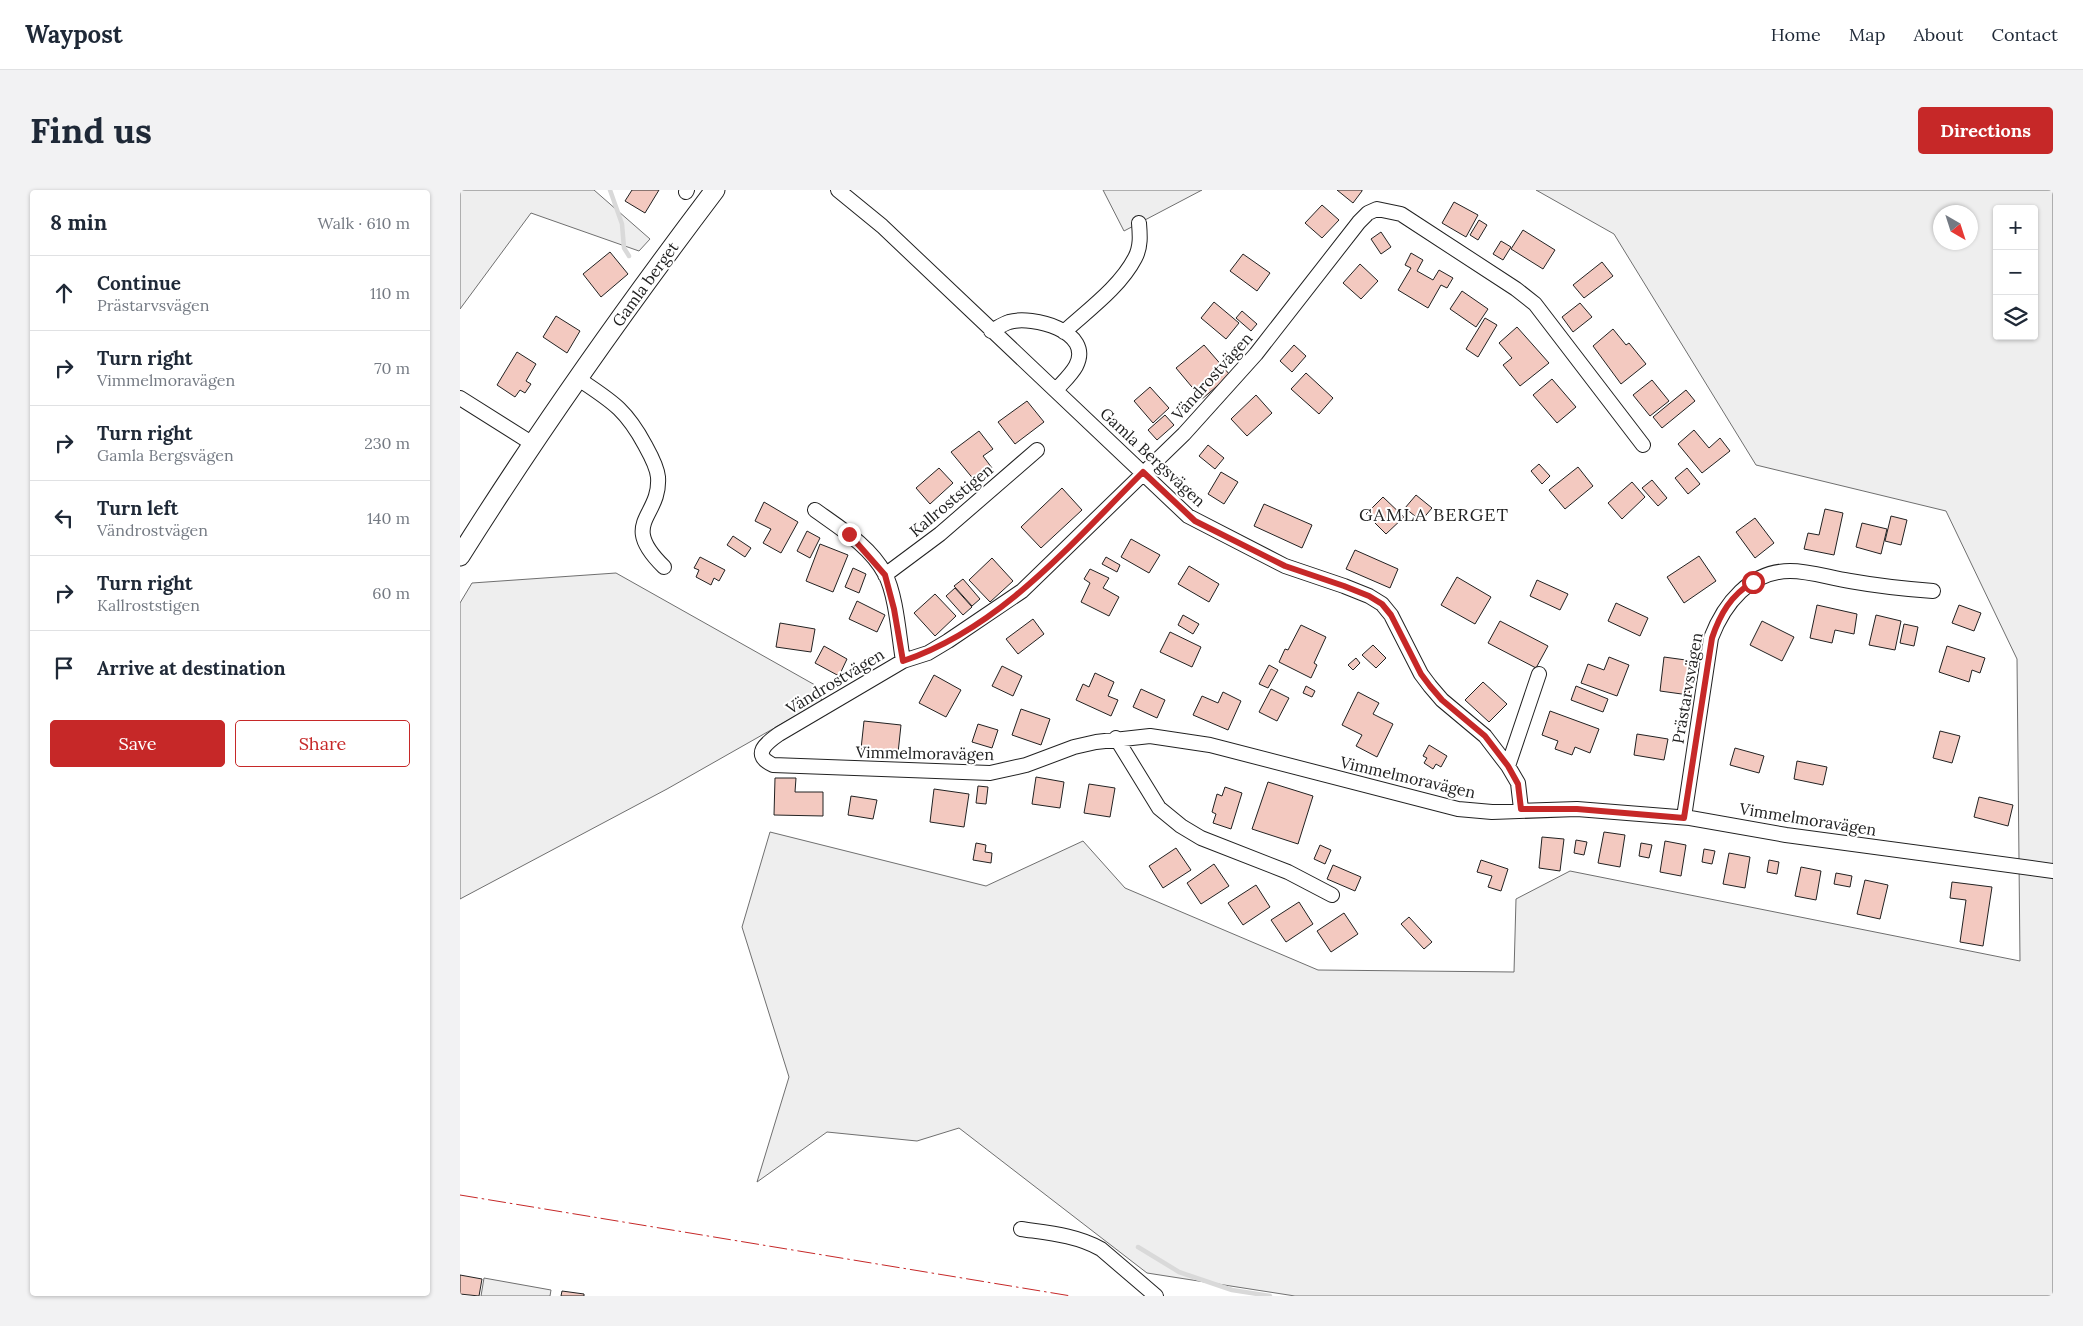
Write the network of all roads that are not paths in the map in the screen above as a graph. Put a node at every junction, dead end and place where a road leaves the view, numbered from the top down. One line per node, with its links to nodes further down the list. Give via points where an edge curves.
1 (714, 190): 6 (main road, Gamla berget)
2 (838, 190): 4 (street, Gamla Bergsvägen, via 882,226)
3 (1139, 223): 5 (street, via 1140,242 1135,258 1115,284)
4 (991, 331): 5 (street, via 1009,322 1029,322 1046,323); 7 (street, Gamla Bergsvägen)
5 (1064, 332): 7 (street, via 1071,336 1079,349 1077,364)
6 (577, 378): 9 (main road, Gamla berget); 15 (street, via 624,411 650,454 658,476 655,498 645,517 644,543)
7 (1056, 390): 12 (street, Gamla Bergsvägen)
8 (460, 398): 9 (street)
9 (533, 444): 14 (main road, Gamla berget)
10 (1643, 445): 12 (street, Vändrostvägen, via 1535,304 1408,219 1392,211 1377,209 1359,222 1256,354 1184,434)
11 (1037, 450): 16 (street, Kallroststigen, via 940,534)
12 (1143, 472): 18 (street, Vändrostvägen, via 1022,591 928,653); 22 (street, Gamla Bergsvägen, via 1195,521 1285,566 1344,586 1382,604 1430,686 1485,736)
13 (814, 510): 16 (street, via 858,543)
14 (460, 556)
15 (664, 567)
16 (885, 575): 18 (street)
17 (1933, 592): 24 (street, Prästarvsvägen, via 1789,571 1771,574 1744,588 1723,611 1712,638)
18 (903, 661): 21 (street, Vändrostvägen, via 767,742)
19 (1539, 674): 22 (street)
20 (1116, 738): 21 (street, Vimmelmoravägen, via 1074,747 1026,765 990,773 773,765 765,762); 23 (street, Vimmelmoravägen, via 1150,736 1210,746 1458,809 1492,812); 26 (street, via 1158,808 1181,826 1201,838 1288,872)
21 (762, 756)
22 (1508, 766): 23 (street, Gamla Bergsvägen, via 1518,784)
23 (1521, 809): 24 (street, Vimmelmoravägen, via 1577,809)
24 (1684, 818): 25 (street, Vimmelmoravägen)
25 (2053, 871)
26 (1332, 895)
27 (1021, 1229): 28 (street, via 1072,1237 1091,1244)
28 (1156, 1296)

